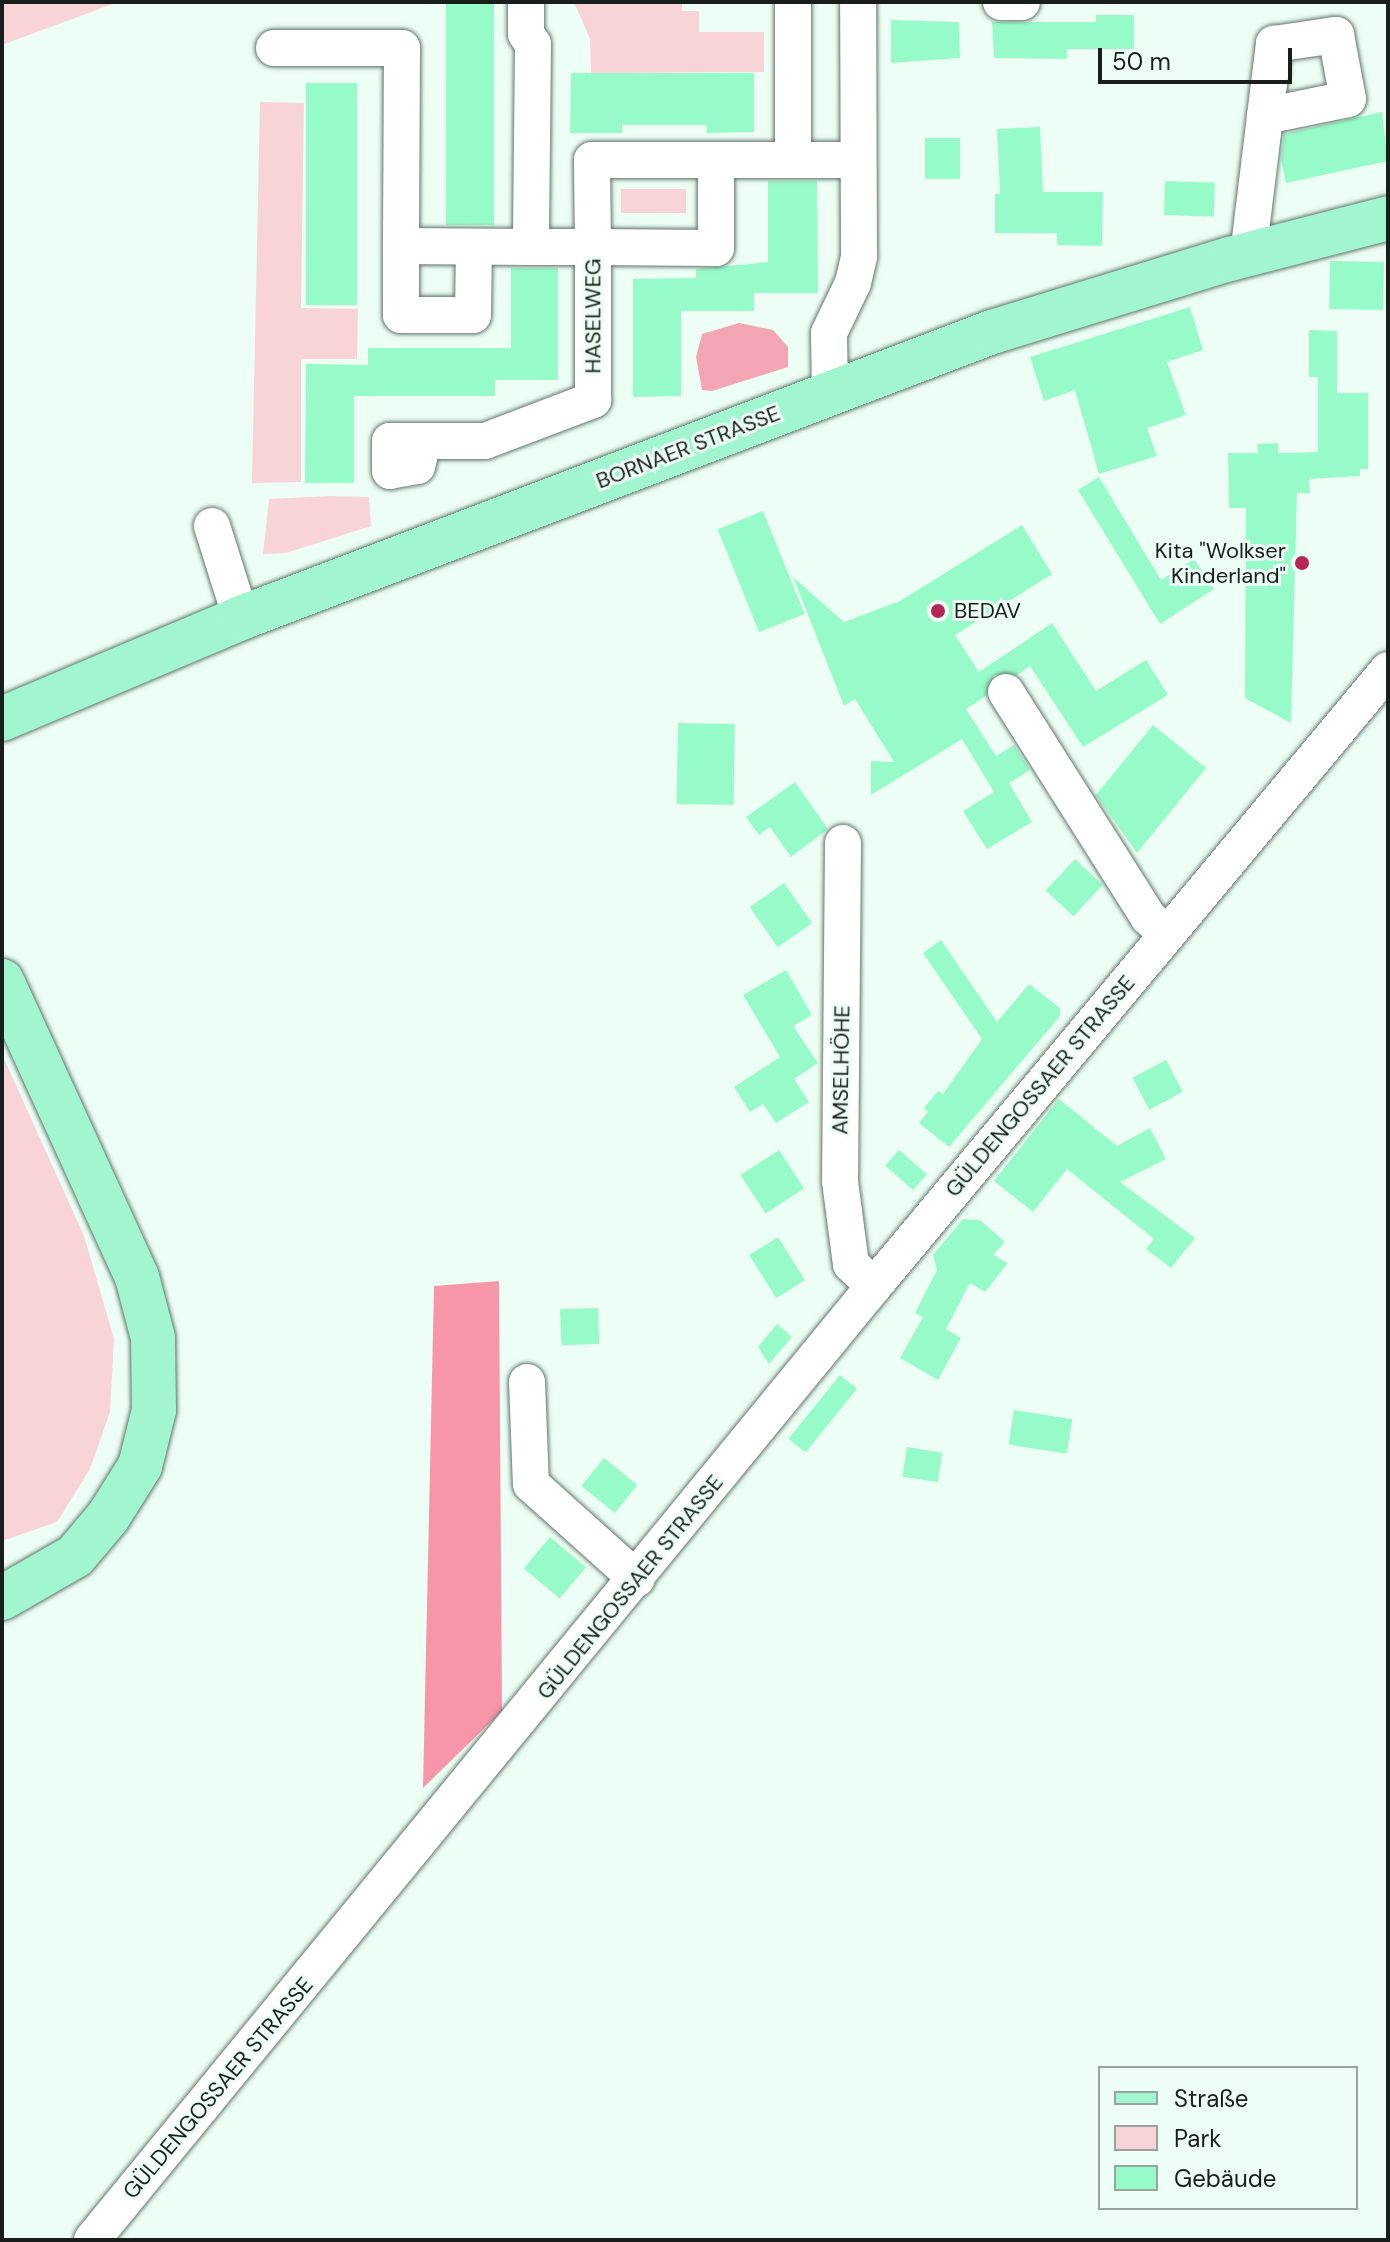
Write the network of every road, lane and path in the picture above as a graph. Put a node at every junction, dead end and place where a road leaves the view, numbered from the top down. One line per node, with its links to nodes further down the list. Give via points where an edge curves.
1 (526, 2): 14 (street, via 526,34 533,44)
2 (793, 2): 9 (street)
3 (858, 2): 10 (street)
4 (1001, 2): 5 (street)
5 (1022, 2)
6 (274, 46): 12 (street, via 402,48)
7 (1265, 116): 16 (street)
8 (716, 160): 9 (street); 15 (street, via 716,248); 15 (street, via 592,160)
9 (793, 160): 10 (street)
10 (858, 160): 17 (street, via 859,256 829,333)
11 (1388, 218): 16 (main road, BORNAER STRASSE)
12 (401, 246): 13 (street); 13 (street, via 401,315 473,315)
13 (474, 247): 14 (street)
14 (531, 247): 15 (street)
15 (593, 247): 18 (street, HASELWEG, via 593,400 485,441)
16 (1248, 255): 17 (main road, BORNAER STRASSE, via 992,332)
17 (830, 392): 20 (main road, BORNAER STRASSE)
18 (423, 441)
19 (212, 526): 20 (street)
20 (241, 618): 23 (main road, BORNAER STRASSE)
21 (1388, 670): 25 (street, GÜLDENGOSSAER STRASSE)
22 (1006, 692): 25 (street, via 1148,917)
23 (2, 719)
24 (843, 843): 27 (street, AMSELHÖHE, via 840,1181 851,1264)
25 (1167, 934): 27 (street, GÜLDENGOSSAER STRASSE)
26 (2, 981): 30 (main road, via 137,1277 153,1338 154,1410 140,1466 108,1517 75,1556)
27 (874, 1286): 29 (street, GÜLDENGOSSAER STRASSE)
28 (527, 1382): 29 (street, via 531,1484)
29 (637, 1579): 31 (street, GÜLDENGOSSAER STRASSE)
30 (2, 1598)
31 (92, 2240)

